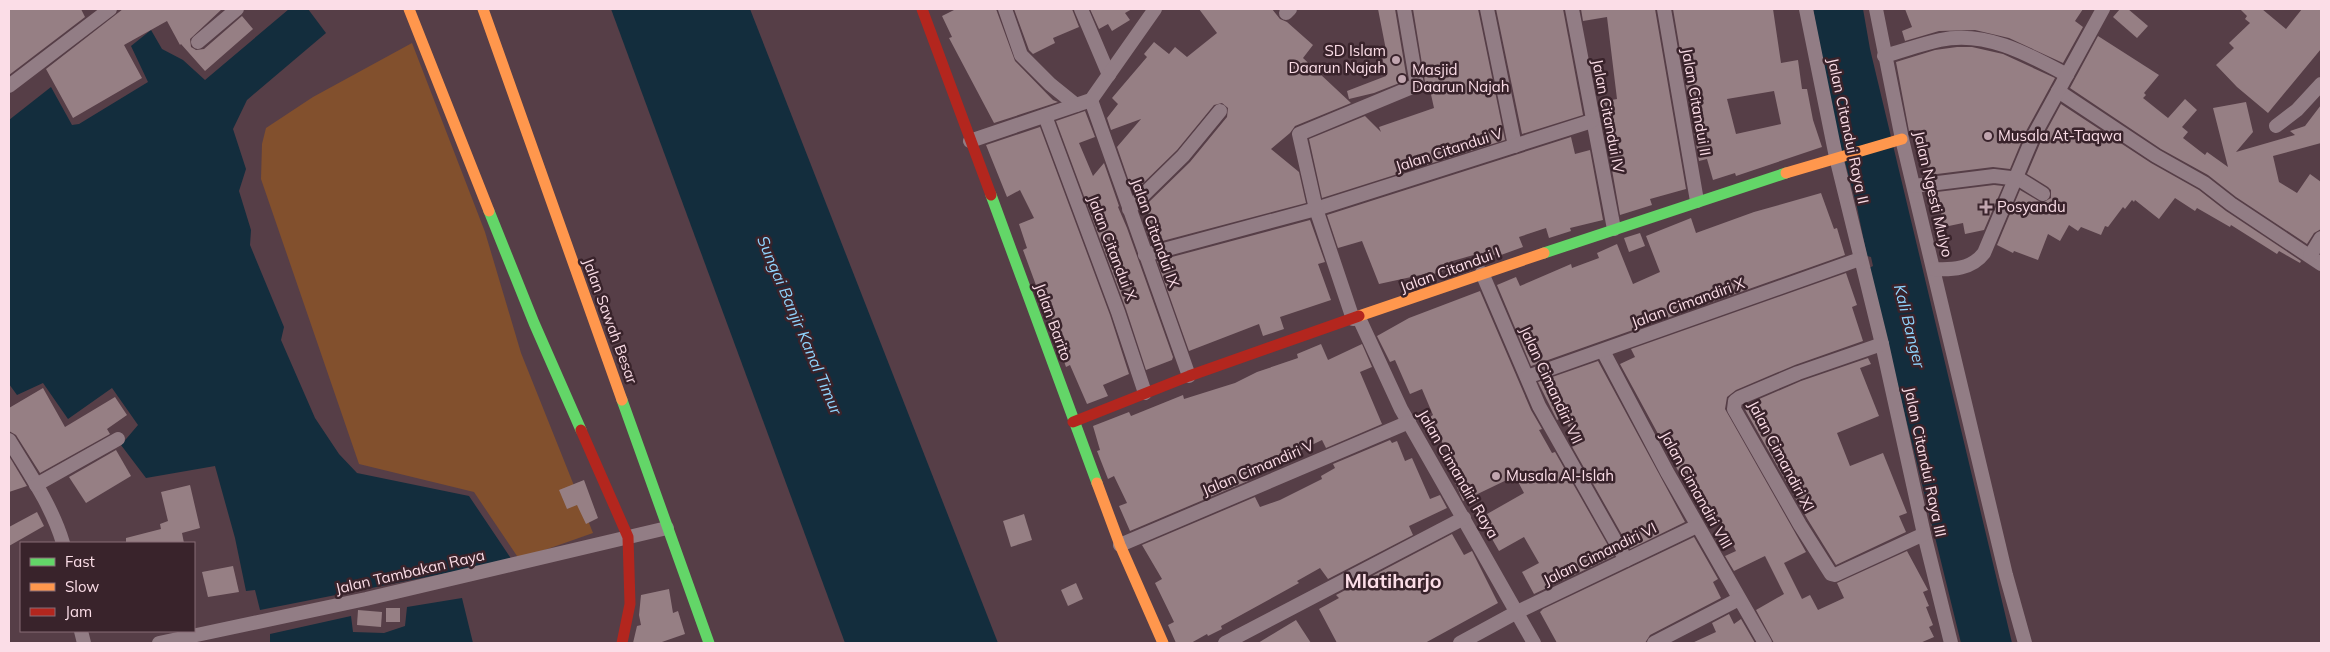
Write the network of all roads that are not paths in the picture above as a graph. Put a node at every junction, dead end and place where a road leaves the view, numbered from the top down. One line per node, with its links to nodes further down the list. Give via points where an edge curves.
1 (110, 9): 21 (street)
2 (237, 9): 16 (street)
3 (409, 9): 61 (street, via 534,323)
4 (483, 9): 59 (street, Jalan Sawah Besar)
5 (922, 9): 30 (street, Jalan Barito)
6 (1005, 9): 24 (street, via 1022,55)
7 (1081, 9): 18 (street)
8 (1155, 9): 18 (street)
9 (1404, 9): 38 (street, Jalan Cimandiri Raya, via 1417,84 1301,132 1299,137)
10 (1488, 9): 31 (street)
11 (1572, 9): 27 (street, Jalan Citandui IV)
12 (1664, 9): 36 (street, Jalan Citandui II)
13 (1806, 9): 32 (street, Jalan Citandui Raya II)
14 (1876, 9): 17 (street, Jalan Ngesti Mulyo)
15 (2103, 9): 19 (street, Jalan Ngesti Mulyo)
16 (198, 42)
17 (1884, 56): 19 (street, via 1941,40 1976,38 2026,53); 29 (street, Jalan Ngesti Mulyo)
18 (1109, 74): 23 (street)
19 (2067, 75): 22 (street, Jalan Ngesti Mulyo)
20 (2321, 84): 28 (street, via 2297,110)
21 (9, 86)
22 (2058, 91): 33 (street, Jalan Ngesti Mulyo, via 2032,137); 43 (street, via 2156,156 2204,183)
23 (1091, 100): 24 (street); 37 (street, Jalan Citandui IX)
24 (1076, 105): 26 (street)
25 (1220, 110): 37 (street, via 1183,156)
26 (1046, 116): 30 (street); 51 (street, Jalan Citandui X, via 1122,320)
27 (1592, 121): 31 (street, Jalan Citandui V); 39 (street, Jalan Citandui IV)
28 (2276, 126)
29 (1898, 140): 32 (street, Jalan Citandui I); 34 (street, Jalan Ngesti Mulyo)
30 (970, 141): 52 (street, Jalan Barito)
31 (1516, 146): 38 (street, Jalan Citandui V)
32 (1838, 156): 36 (street, Jalan Citandui I); 42 (street, Jalan Citandui Raya II)
33 (2015, 179): 34 (street, via 1994,176); 35 (street); 44 (street, Jalan Ngesti Mulyo, via 1979,260 1961,268)
34 (1914, 186): 44 (street, Jalan Ngesti Mulyo)
35 (2043, 194)
36 (1697, 201): 39 (street, Jalan Citandui I)
37 (1129, 209): 41 (street, Jalan Citandui IX)
38 (1316, 209): 41 (street, Jalan Citandui V); 46 (street, Jalan Cimandiri Raya)
39 (1614, 229): 45 (street, Jalan Citandui I)
40 (2321, 238): 43 (street)
41 (1145, 255): 49 (street, Jalan Citandui IX)
42 (1860, 259): 47 (street, Jalan Citandui Raya III); 48 (street, Jalan Cimandiri X)
43 (2316, 260)
44 (1934, 269): 77 (street)
45 (1482, 273): 46 (street, Jalan Citandui I); 50 (street, Jalan Cimandiri VII)
46 (1356, 318): 49 (street, Jalan Citandui I); 53 (street, Jalan Cimandiri Raya)
47 (1882, 344): 60 (street, Jalan Citandui Raya III); 60 (street, Jalan Cimandiri XI, via 1798,373 1739,398 1735,400 1734,409 1831,574)
48 (1603, 351): 50 (street, Jalan Cimandiri X); 58 (street, Jalan Cimandiri VIII)
49 (1189, 376): 51 (street, Jalan Citandui I)
50 (1527, 377): 64 (street, Jalan Cimandiri VII, via 1539,406)
51 (1145, 393): 52 (street, Jalan Citandui I)
52 (1073, 422): 63 (street, Jalan Barito)
53 (1409, 422): 57 (street, Jalan Cimandiri Raya); 63 (street, Jalan Cimandiri V)
54 (118, 439): 56 (street)
55 (9, 440): 56 (street)
56 (36, 485): 62 (street, via 58,525)
57 (1464, 518): 66 (street, Jalan Cimandiri Raya); 71 (street)
58 (1697, 526): 64 (street, Jalan Cimandiri VI); 65 (street, Jalan Cimandiri VIII)
59 (667, 528): 61 (street, Jalan Tambakan Raya); 70 (street, Jalan Sawah Besar)
60 (1924, 534): 76 (street, Jalan Citandui Raya III)
61 (628, 537): 68 (street, Jalan Tambakan Raya, via 366,599); 69 (street, via 630,604)
62 (63, 542)
63 (1120, 545): 67 (street, Jalan Barito)
64 (1626, 560): 66 (street, Jalan Cimandiri VI)
65 (1739, 599): 74 (street); 75 (street, Jalan Cimandiri VIII)
66 (1517, 612): 72 (street, Jalan Cimandiri VI); 73 (street, Jalan Cimandiri Raya)
67 (1161, 641)
68 (159, 643)
69 (622, 643)
70 (709, 643)
71 (1225, 643)
72 (1460, 643)
73 (1534, 643)
74 (1654, 643)
75 (1764, 643)
76 (1952, 643)
77 (2025, 643)

